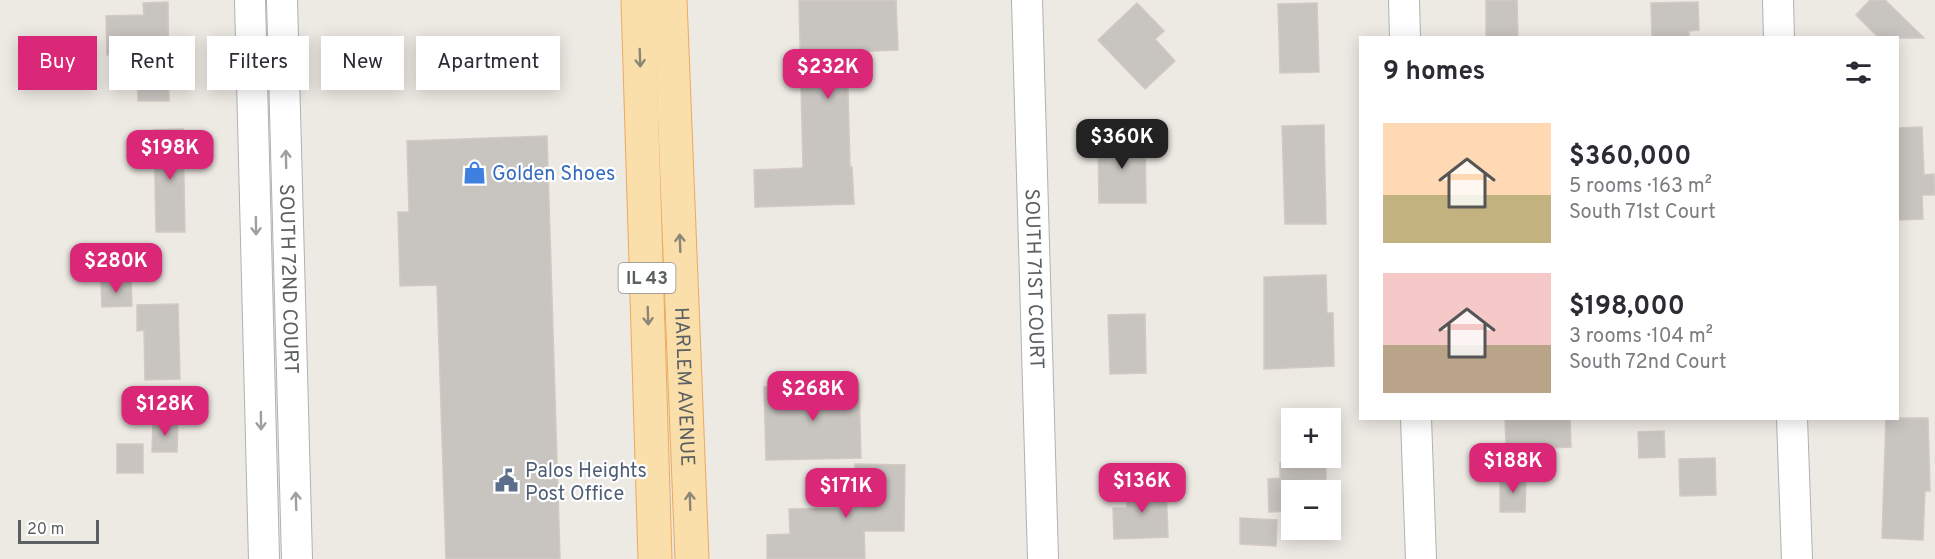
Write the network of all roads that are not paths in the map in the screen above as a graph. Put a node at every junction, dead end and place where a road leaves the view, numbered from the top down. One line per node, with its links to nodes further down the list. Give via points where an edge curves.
1 (250, 0): 12 (street, SOUTH 72ND COURT, one-way to 12)
2 (282, 0): 13 (street, SOUTH 72ND COURT, one-way to 2)
3 (638, 0): 14 (main road, HARLEM AVENUE / IL 43, one-way to 14)
4 (670, 0): 15 (main road, HARLEM AVENUE / IL 43, one-way to 4)
5 (1027, 0): 16 (street, SOUTH 71ST COURT)
6 (1404, 0): 8 (street)
7 (1778, 0): 9 (street)
8 (1405, 36)
9 (1779, 36)
10 (1416, 420): 17 (street)
11 (1792, 420): 18 (street)
12 (264, 559)
13 (297, 559)
14 (655, 559)
15 (692, 559)
16 (1042, 559)
17 (1420, 559)
18 (1797, 559)

